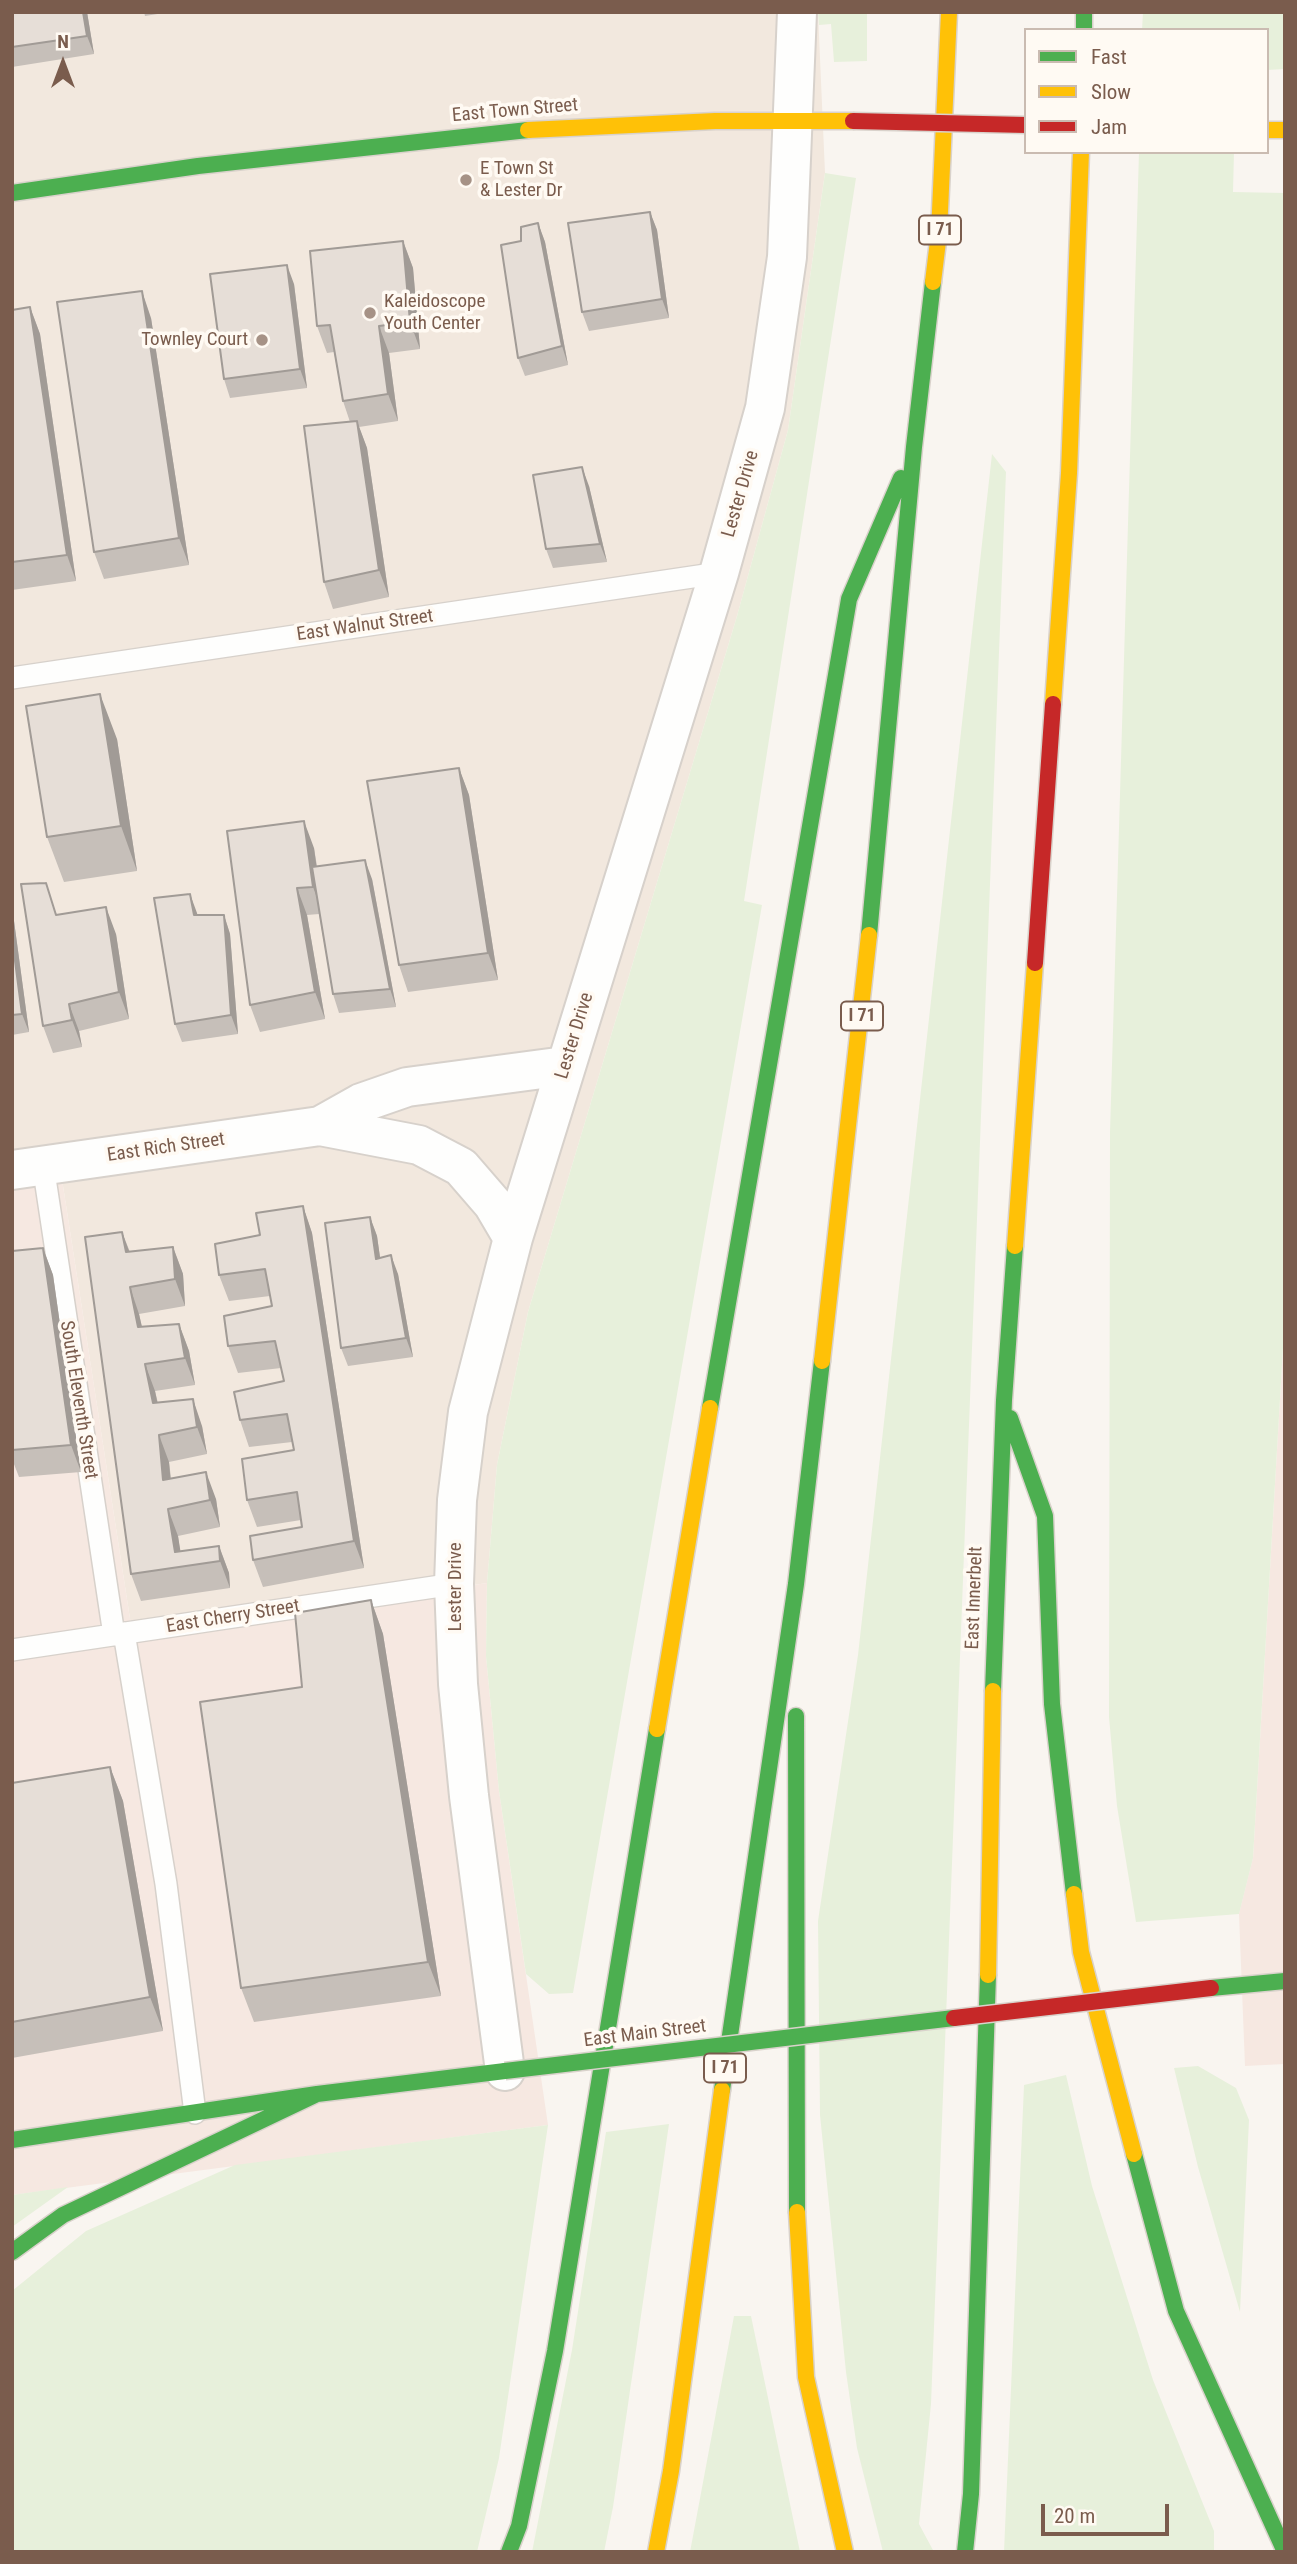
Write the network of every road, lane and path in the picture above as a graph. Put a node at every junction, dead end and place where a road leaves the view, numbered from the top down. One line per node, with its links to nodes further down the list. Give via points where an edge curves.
1 (796, 12): 3 (street, Lester Drive)
2 (949, 12): 7 (main road, I 71 / I 71, via 939,233)
3 (794, 120): 4 (main road, East Town Street, bridge); 6 (main road, East Town Street, via 566,126 198,166); 8 (street, Lester Drive, via 787,257 777,338 750,467)
4 (1024, 125)
5 (1081, 154): 14 (main road, East Innerbelt, via 1069,472)
6 (12, 192)
7 (914, 447): 16 (main road, I 71 / I 71, via 857,1066); 25 (main road, via 849,598 555,2351 519,2526)
8 (719, 573): 9 (lane, East Walnut Street); 10 (street, Lester Drive)
9 (12, 678)
10 (565, 1066): 11 (street, East Rich Street, via 407,1087 361,1103); 13 (street, Lester Drive)
11 (320, 1126): 12 (street, East Rich Street); 13 (street, East Rich Street, via 419,1145 461,1167 493,1204)
12 (28, 1168): 17 (lane, South Eleventh Street)
13 (513, 1238): 15 (street, Lester Drive, via 468,1412 457,1500)
14 (1003, 1400): 28 (main road, East Innerbelt, via 989,1797 988,2024); 29 (main road, via 1045,1517 1052,1704 1081,1952 1176,2311)
15 (454, 1584): 17 (lane, East Cherry Street); 20 (street, Lester Drive, via 469,1796)
16 (796, 1584): 26 (main road, I 71); 27 (main road, via 797,2217 806,2377)
17 (119, 1634): 18 (lane, East Cherry Street); 22 (lane, South Eleventh Street, via 166,1884)
18 (12, 1650)
19 (1285, 1981): 20 (main road, East Main Street, bridge)
20 (505, 2071): 21 (main road, East Main Street)
21 (317, 2094): 22 (main road, East Main Street); 24 (main road, via 63,2215)
22 (195, 2113): 23 (main road, East Main Street)
23 (12, 2140)
24 (12, 2252)
25 (509, 2552)
26 (656, 2552)
27 (845, 2552)
28 (965, 2552)
29 (1284, 2552)

